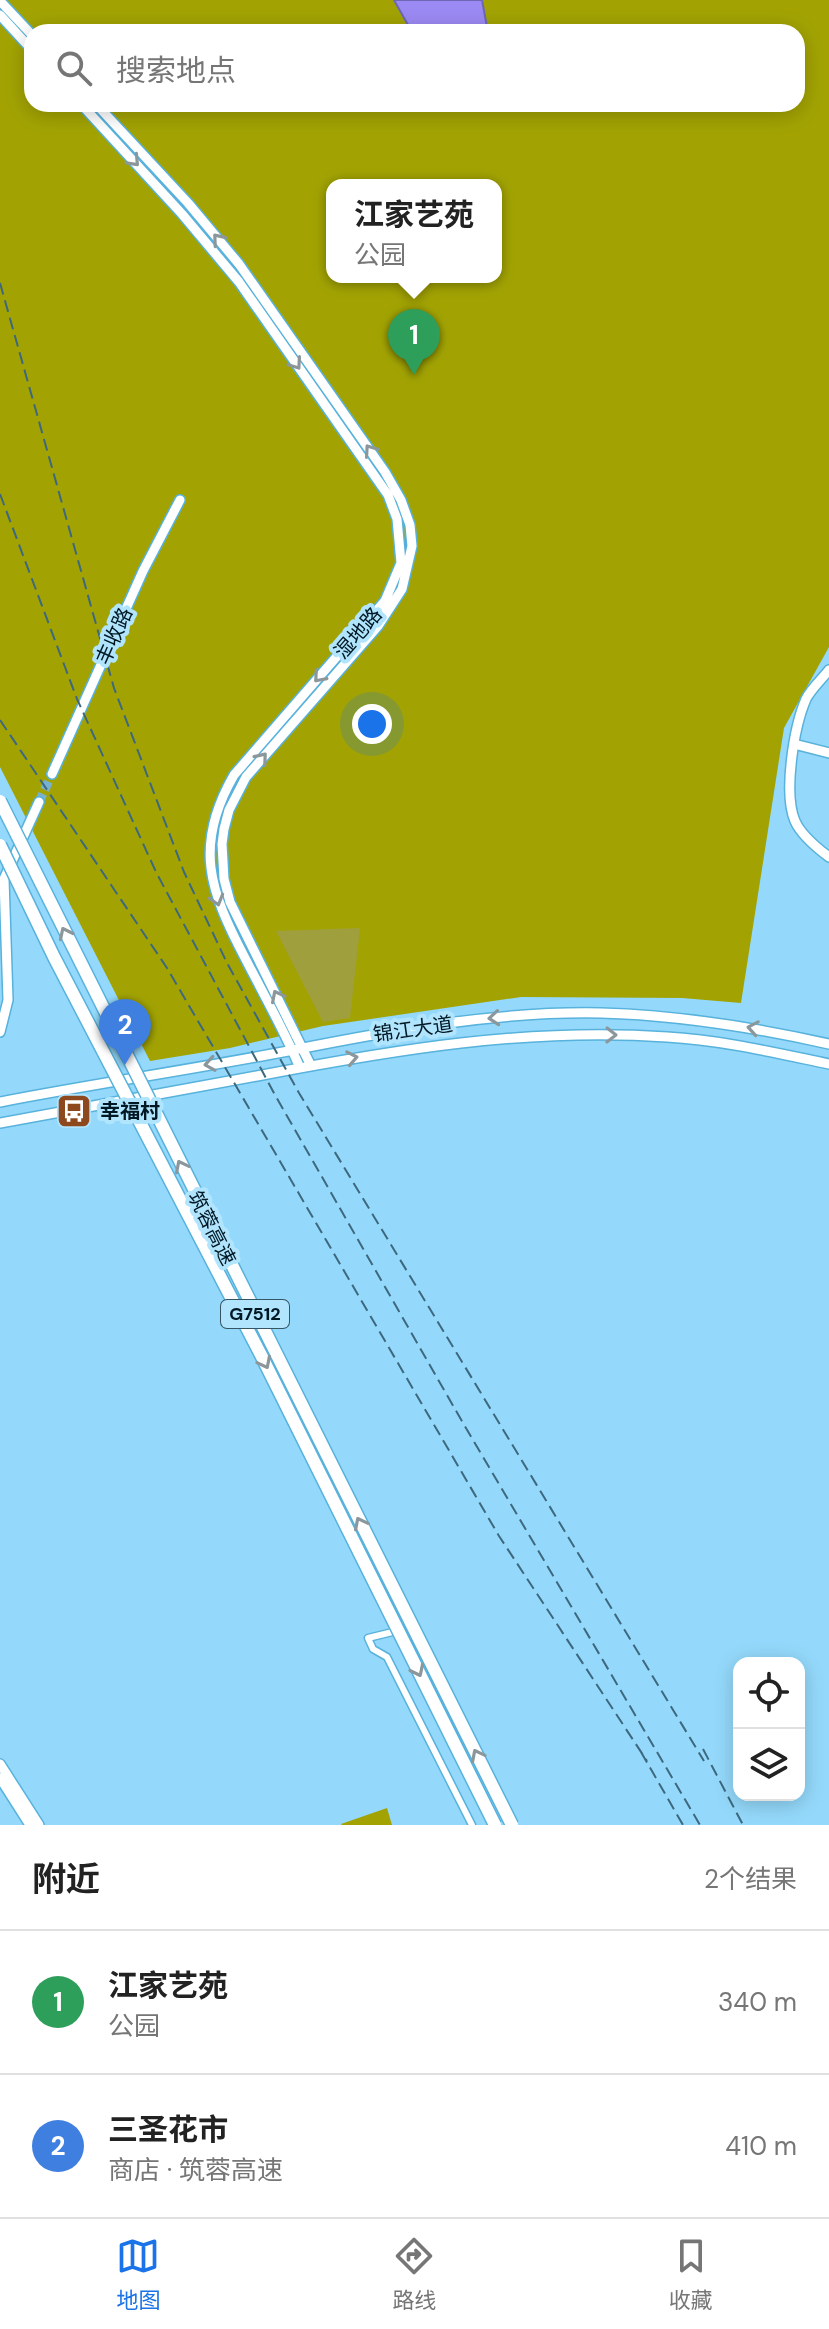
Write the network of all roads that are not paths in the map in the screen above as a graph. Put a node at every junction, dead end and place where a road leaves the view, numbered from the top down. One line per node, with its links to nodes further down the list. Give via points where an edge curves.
1 (0, 1): 3 (street)
2 (0, 15): 4 (street)
3 (24, 26)
4 (24, 41)
5 (88, 112): 8 (street, 湿地路, one-way to 8, via 239,282 388,495 401,542)
6 (103, 112): 8 (street, 湿地路, one-way to 6, via 412,546 410,525 385,472 239,264)
7 (180, 500): 12 (street, 丰收路)
8 (399, 583): 20 (street, 湿地路, via 246,777 224,829 230,902)
9 (829, 670): 10 (street, via 807,698)
10 (794, 744): 11 (street); 16 (street, via 790,794 795,822)
11 (829, 753)
12 (52, 774)
13 (0, 801): 33 (highway, 筑蓉高速 / G7512, one-way to 13, bridge)
14 (39, 802): 17 (street)
15 (0, 845): 32 (highway, 筑蓉高速 / G7512, one-way to 32, bridge)
16 (829, 857)
17 (2, 879): 18 (street, via 8,1000)
18 (0, 1032)
19 (829, 1044): 20 (street, 锦江大道, one-way to 20, via 723,1022 597,1013 460,1022)
20 (298, 1049): 22 (street, 湿地路); 23 (street, 湿地路); 24 (street, 锦江大道, one-way to 24)
21 (829, 1064): 22 (street, 锦江大道, one-way to 21, via 541,1035 719,1042)
22 (311, 1066): 23 (street, 锦江大道)
23 (300, 1068): 25 (street, 锦江大道)
24 (0, 1102)
25 (0, 1123)
26 (416, 1626): 31 (street, via 368,1638 373,1649 387,1657)
27 (0, 1764): 30 (street)
28 (0, 1778): 29 (street)
29 (30, 1825)
30 (39, 1825)
31 (472, 1825)
32 (495, 1825)
33 (512, 1825)

